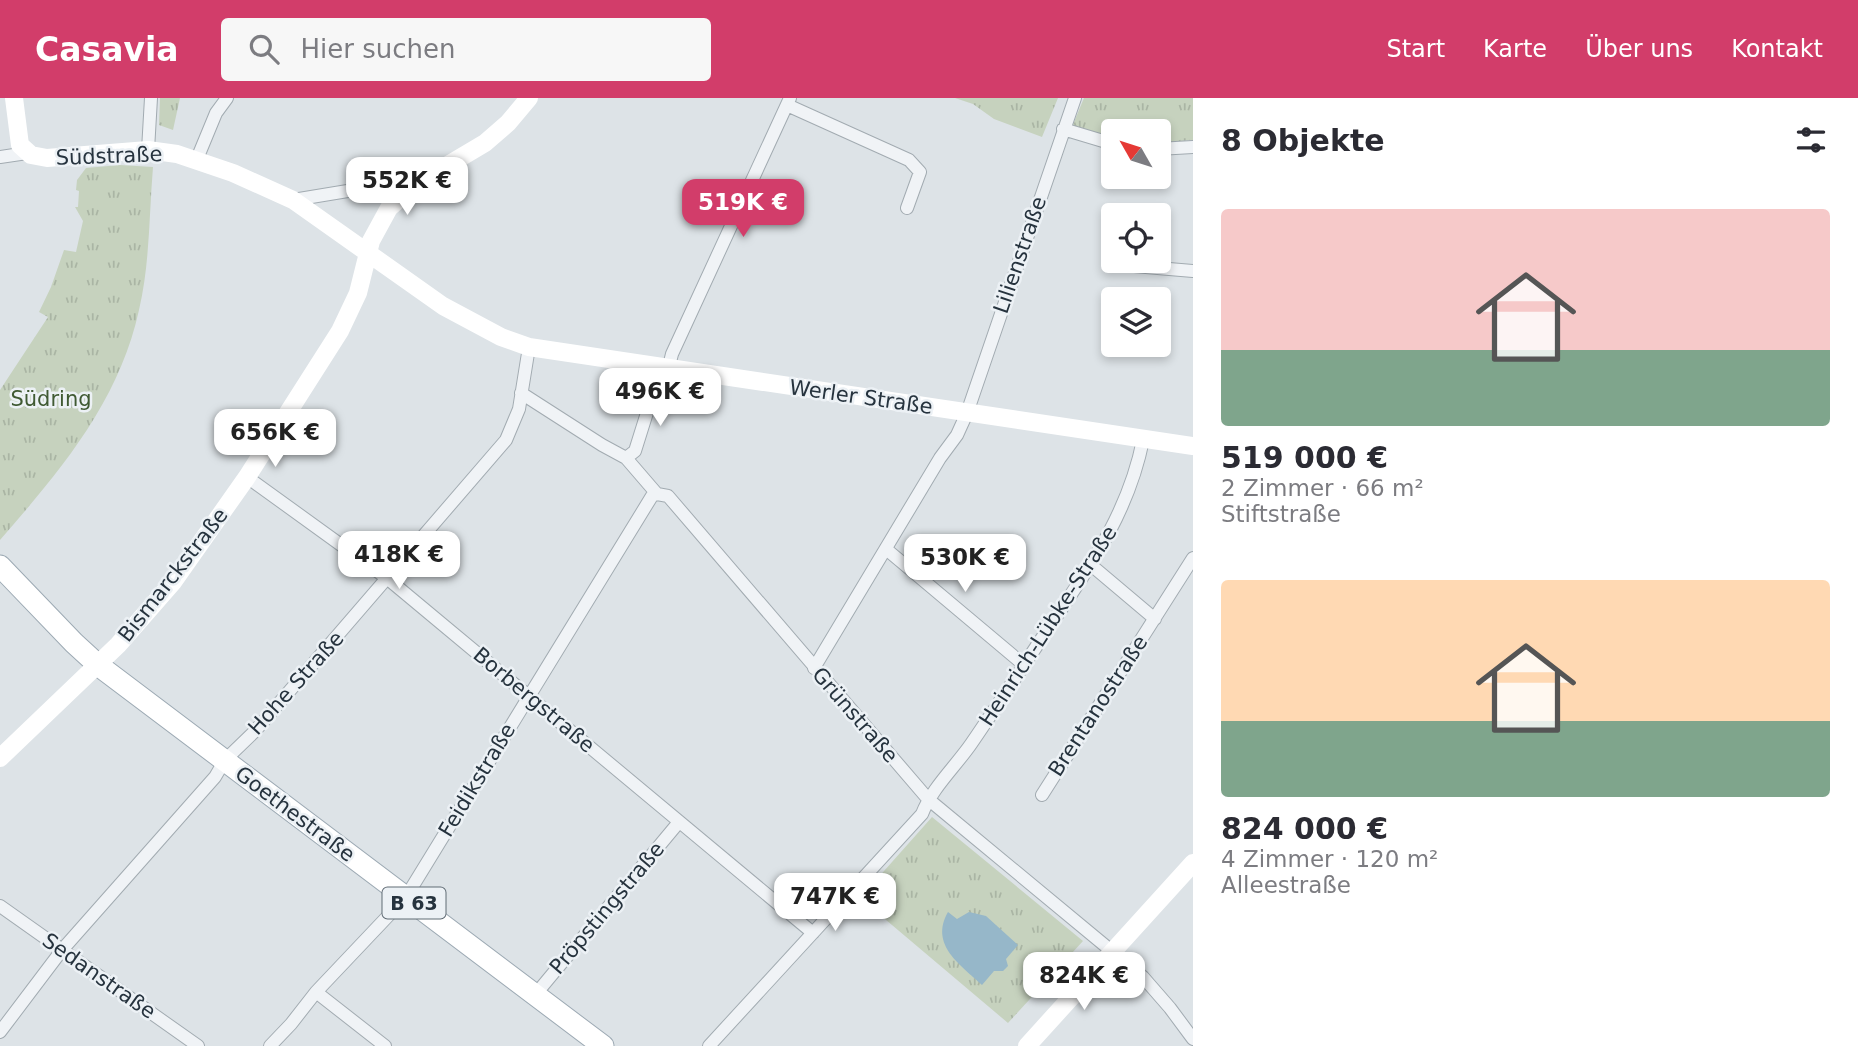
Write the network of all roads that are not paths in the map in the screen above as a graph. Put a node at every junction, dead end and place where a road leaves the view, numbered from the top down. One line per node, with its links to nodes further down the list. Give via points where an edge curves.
1 (14, 98): 12 (main road, via 20,145)
2 (151, 98): 11 (street)
3 (227, 98): 14 (street)
4 (1075, 98): 7 (street, Lilienstraße)
5 (529, 99): 15 (main road, Bismarckstraße, via 485,143)
6 (789, 101): 17 (street, via 909,159 920,172); 22 (street)
7 (1063, 129): 8 (street); 24 (street, Lilienstraße)
8 (1101, 140)
9 (1193, 147): 10 (street)
10 (1171, 148)
11 (148, 150): 12 (main road, Südstraße, via 47,158); 14 (main road, Südstraße)
12 (27, 153): 13 (street, Südstraße)
13 (0, 157)
14 (197, 159): 16 (main road, Südstraße)
15 (434, 173): 16 (street); 18 (main road, Bismarckstraße, via 409,188 389,208)
16 (293, 200): 18 (main road, Südstraße)
17 (907, 208)
18 (368, 253): 21 (main road, Werler Straße, via 443,306); 28 (main road, Bismarckstraße, via 358,293 340,331)
19 (1171, 269): 20 (street)
20 (1193, 271)
21 (529, 347): 22 (main road, Werler Straße); 23 (street, Hohe Straße)
22 (664, 369): 24 (main road, Werler Straße); 27 (street, via 635,451)
23 (521, 393): 27 (street, Grünstraße); 34 (street, Hohe Straße, via 506,440)
24 (967, 413): 25 (main road, Werler Straße); 30 (street, Lilienstraße)
25 (1143, 440): 26 (main road, Werler Straße); 32 (street, Heinrich-Lübke-Straße, via 1123,508)
26 (1193, 446)
27 (626, 458): 29 (street, Grünstraße)
28 (247, 477): 34 (street, Borbergstraße); 36 (main road, Bismarckstraße, via 173,582)
29 (657, 494): 38 (street, Grünstraße, via 668,496); 39 (street, Feidikstraße, via 649,500)
30 (886, 549): 37 (street); 38 (street, Lilienstraße)
31 (1193, 558): 35 (street, Brentanostraße)
32 (1091, 565): 35 (street, Brentanostraße); 37 (street, Heinrich-Lübke-Straße)
33 (0, 566): 36 (main road, Goethestraße / B 63)
34 (388, 579): 39 (street, Borbergstraße); 41 (street, Hohe Straße)
35 (1155, 619): 42 (street, Brentanostraße)
36 (98, 665): 40 (main road, Bismarckstraße); 41 (main road, Goethestraße / B 63)
37 (1024, 665): 43 (street, Heinrich-Lübke-Straße, via 957,765)
38 (814, 668): 43 (street, Grünstraße)
39 (528, 696): 44 (street, Borbergstraße); 46 (street, Feidikstraße)
40 (0, 758)
41 (225, 760): 46 (main road, Goethestraße / B 63); 49 (street, Hohe Straße)
42 (1042, 795)
43 (928, 799): 48 (street, Heinrich-Lübke-Straße, via 922,814); 50 (street, Grünstraße)
44 (679, 822): 48 (street, Borbergstraße); 52 (street, Pröpstingstraße)
45 (1193, 863): 50 (main road)
46 (406, 897): 51 (street, Feidikstraße); 52 (main road, Goethestraße / B 63)
47 (0, 906): 49 (street, Sedanstraße)
48 (813, 933): 59 (street, Heinrich-Lübke-Straße)
49 (62, 950): 53 (street, Hohe Straße); 55 (street, Sedanstraße)
50 (1112, 952): 54 (street, Grünstraße, via 1143,977); 60 (main road)
51 (316, 992): 56 (street, Feidikstraße); 57 (street)
52 (535, 995): 58 (main road, Goethestraße / B 63)
53 (0, 1032)
54 (1193, 1039)
55 (198, 1046)
56 (270, 1046)
57 (385, 1046)
58 (603, 1046)
59 (709, 1046)
60 (1027, 1046)

